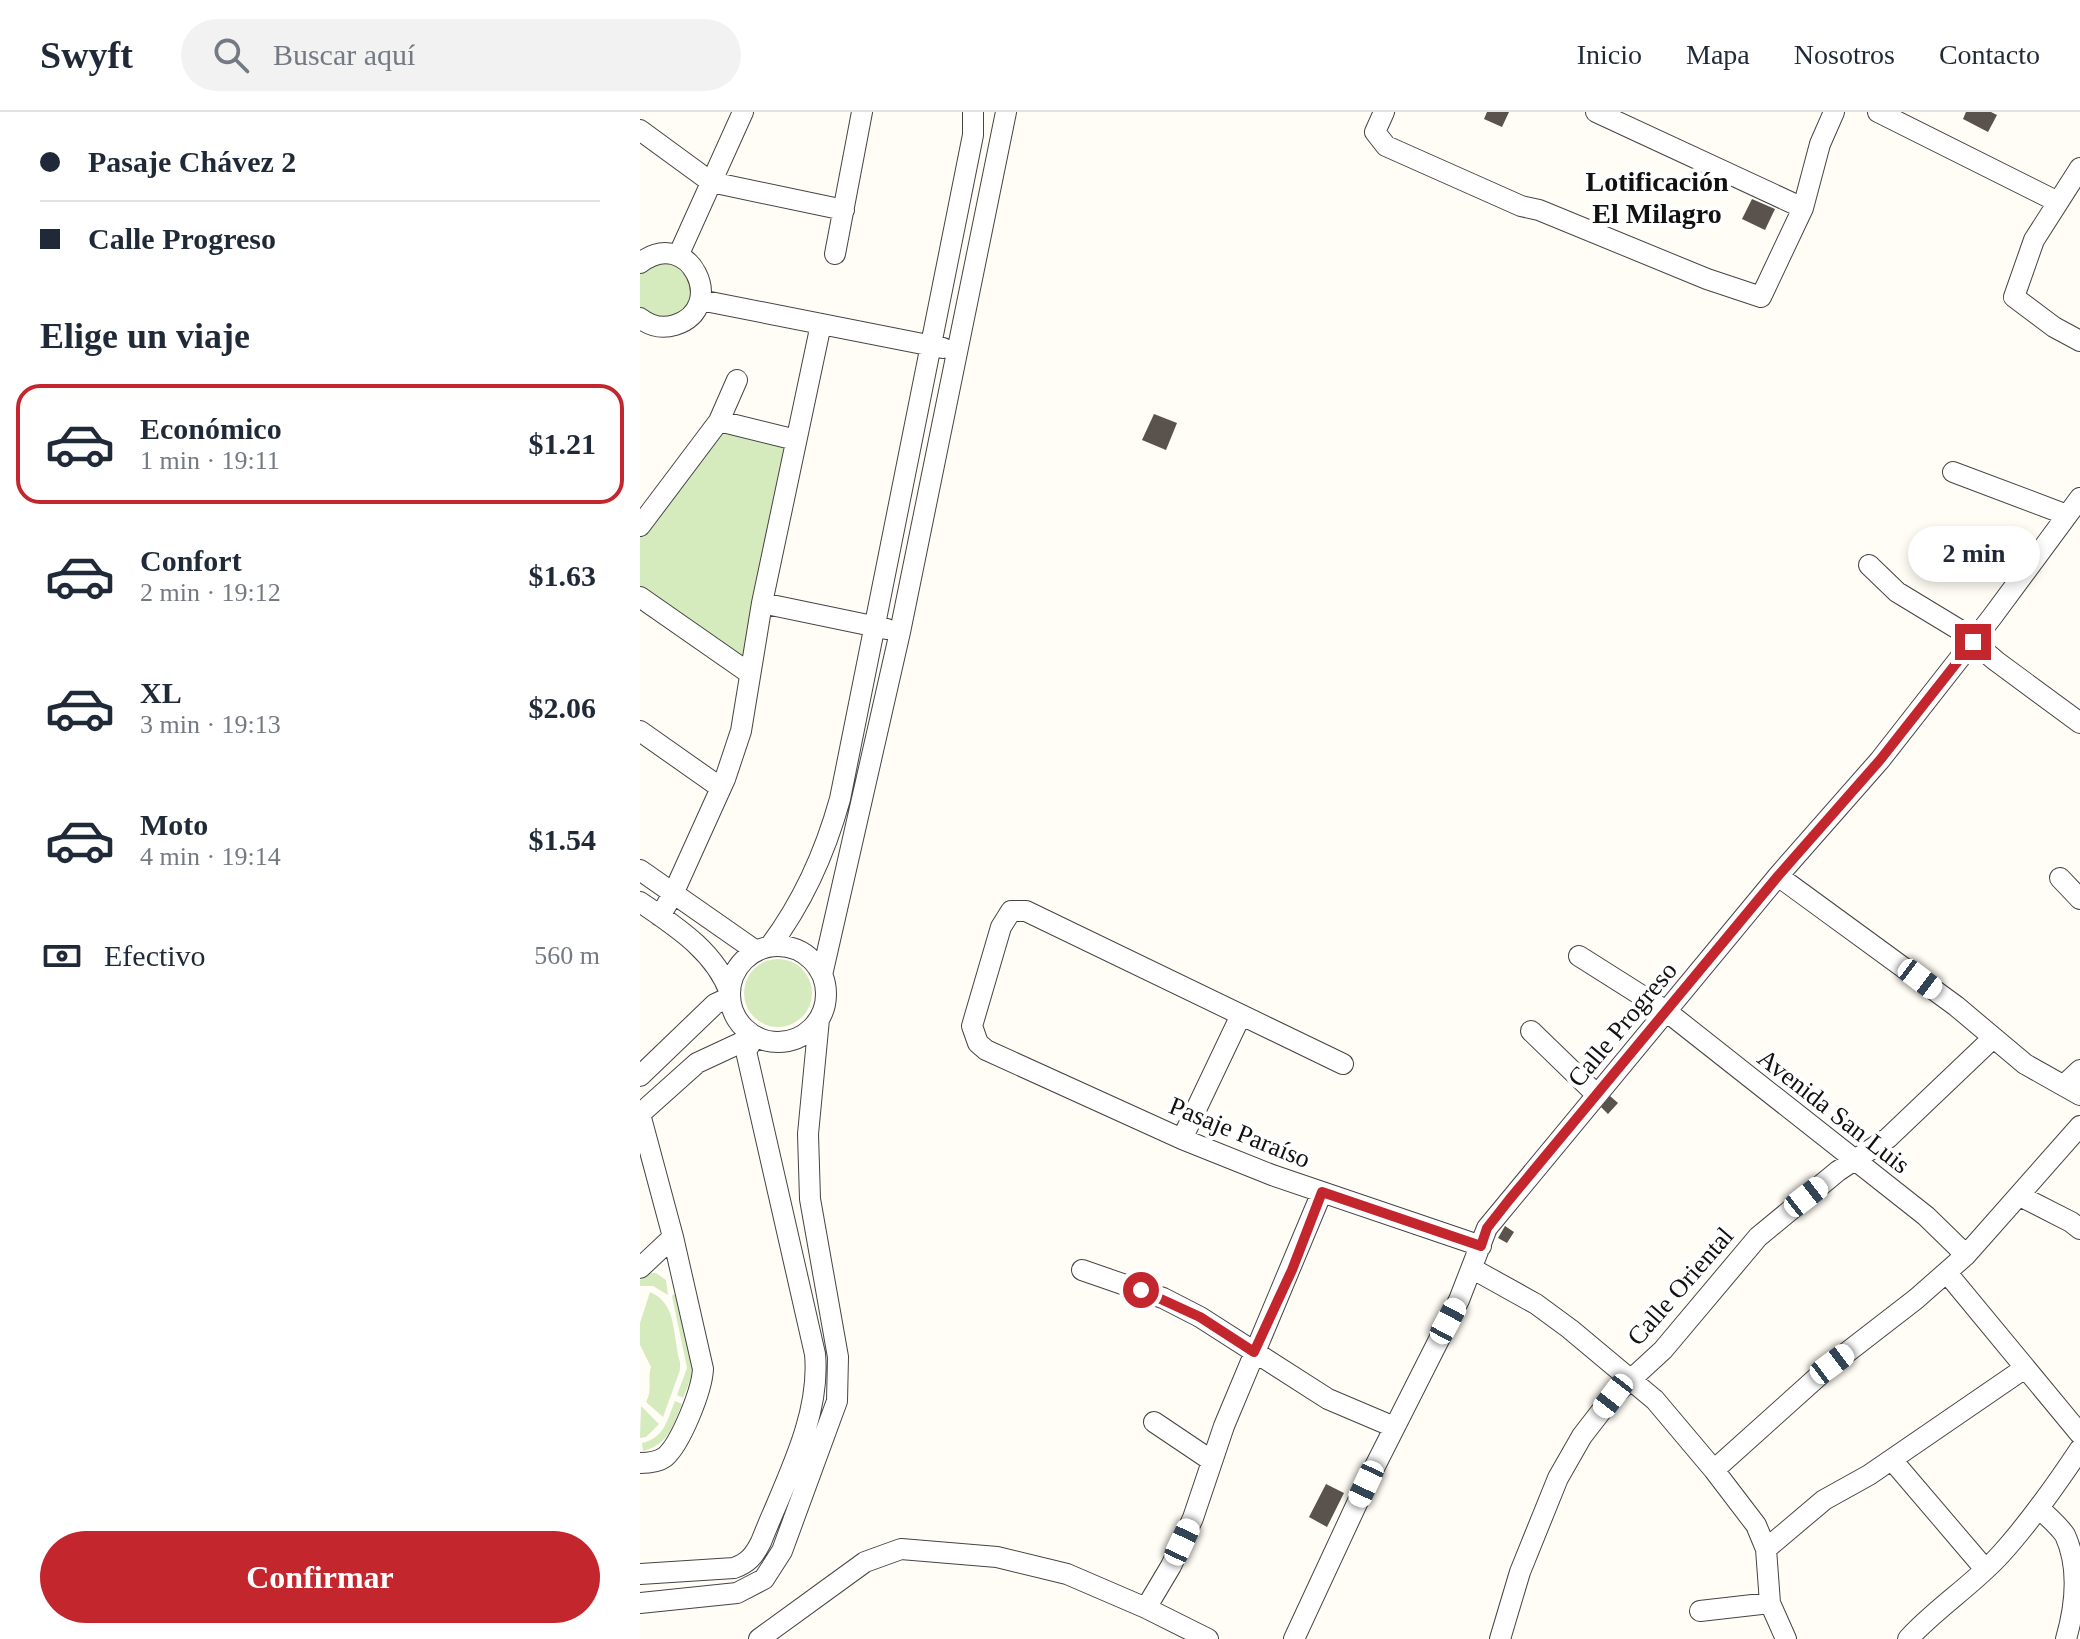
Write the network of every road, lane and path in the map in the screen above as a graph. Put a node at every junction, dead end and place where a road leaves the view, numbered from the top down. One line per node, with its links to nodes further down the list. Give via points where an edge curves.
1 (743, 112): 11 (street)
2 (862, 112): 14 (street)
3 (973, 112): 22 (street, via 973,135)
4 (1006, 112): 23 (street)
5 (1384, 112): 13 (street, via 1375,132 1386,146 1521,206 1761,297)
6 (1596, 112): 13 (street)
7 (1834, 112): 13 (street)
8 (1878, 112): 12 (street)
9 (640, 130): 11 (street)
10 (2080, 168): 12 (street)
11 (711, 182): 14 (street); 16 (street)
12 (2058, 202): 21 (street, via 2034,240 2014,297)
13 (1803, 208)
14 (844, 210): 15 (street)
15 (835, 254)
16 (678, 256): 17 (street, via 660,254); 18 (street, via 697,274)
17 (640, 263)
18 (700, 300): 19 (street, via 678,325); 20 (street)
19 (641, 322)
20 (821, 324): 22 (street); 26 (street)
21 (2080, 341)
22 (930, 346): 23 (street); 34 (street)
23 (959, 351): 35 (street)
24 (737, 380): 25 (street)
25 (719, 421): 26 (street); 29 (street)
26 (796, 440): 33 (street)
27 (1953, 472): 30 (street)
28 (2080, 498): 30 (street, Calle Progreso)
29 (643, 515)
30 (2067, 515): 36 (street, Calle Progreso)
31 (1869, 565): 36 (street, via 1897,592)
32 (640, 597): 37 (street)
33 (762, 603): 34 (street); 37 (street)
34 (874, 627): 35 (street); 48 (street, via 829,838 797,906)
35 (900, 632): 50 (street)
36 (1973, 642): 38 (street); 42 (street, Calle Progreso, via 1843,805)
37 (749, 673): 40 (street, via 741,731)
38 (2080, 723)
39 (640, 731): 40 (street)
40 (721, 788): 44 (street)
41 (640, 870): 44 (street)
42 (1778, 876): 52 (street, Calle Progreso); 57 (street)
43 (2060, 878): 45 (street)
44 (673, 894): 47 (street); 48 (street)
45 (2080, 899)
46 (640, 902): 47 (street)
47 (660, 916): 51 (street, via 688,936 723,974)
48 (763, 948): 50 (street, via 799,950); 51 (street, via 740,964)
49 (1579, 956): 52 (street, Avenida San Luis)
50 (822, 975): 54 (street, via 826,998)
51 (730, 995): 56 (street, via 739,1022); 60 (street)
52 (1666, 1011): 62 (street, Calle Progreso); 66 (street, Avenida San Luis)
53 (1241, 1015): 58 (street); 65 (street); 65 (street, Pasaje Paraíso, via 1026,911 1011,911 1001,927 972,1026 978,1043)
54 (819, 1019): 56 (street, via 805,1034 785,1042); 70 (street, via 808,1134)
55 (1531, 1031): 62 (street)
56 (755, 1036): 63 (street, via 697,1063); 72 (street, via 746,1051)
57 (1993, 1038): 61 (street, via 2025,1064); 66 (street, Calle Oriental, via 1888,1138)
58 (1343, 1064)
59 (2080, 1070): 61 (street)
60 (640, 1076)
61 (2072, 1090)
62 (1597, 1095): 73 (street, Calle Progreso, via 1487,1228)
63 (640, 1114): 71 (street)
64 (2080, 1126): 68 (street)
65 (1182, 1139): 67 (street, Pasaje Paraíso)
66 (1854, 1161): 74 (street, Avenida San Luis, via 1926,1216); 81 (street, Calle Oriental, via 1758,1237 1663,1350)
67 (1322, 1192): 73 (street, Pasaje Paraíso); 79 (street)
68 (2020, 1196): 69 (street); 74 (street)
69 (2080, 1229)
70 (816, 1233): 72 (street); 91 (street, via 838,1381 833,1415)
71 (673, 1237): 75 (street); 88 (street, via 702,1380 677,1443 664,1458)
72 (788, 1242): 90 (street, via 817,1375 813,1409)
73 (1481, 1246): 76 (street, Calle Progreso)
74 (1966, 1255): 78 (street)
75 (640, 1268)
76 (1473, 1269): 81 (street, via 1536,1304); 83 (street, Calle Progreso)
77 (1082, 1270): 79 (street, via 1163,1298)
78 (1947, 1273): 80 (street); 89 (street, via 1832,1364)
79 (1254, 1352): 83 (street, via 1328,1399); 87 (street)
80 (2025, 1368): 84 (street); 86 (street)
81 (1631, 1380): 89 (street, via 1655,1400); 106 (street, Calle Oriental, via 1582,1436 1558,1478)
82 (1154, 1422): 87 (street)
83 (1394, 1427): 105 (street, Calle Progreso)
84 (2080, 1434)
85 (2080, 1449): 92 (street)
86 (1892, 1460): 93 (street, via 1824,1500); 95 (street)
87 (1212, 1461): 100 (street, via 1193,1518)
88 (640, 1463)
89 (1714, 1470): 93 (street, via 1756,1525)
90 (785, 1479): 91 (street); 96 (street, via 755,1554 746,1564)
91 (807, 1485): 97 (street, via 782,1551 764,1579 737,1593)
92 (2039, 1508): 94 (street); 95 (street)
93 (1766, 1549): 99 (street)
94 (2076, 1552): 109 (street, via 2078,1595)
95 (1985, 1569): 108 (street)
96 (640, 1574)
97 (666, 1601): 98 (street); 102 (street)
98 (640, 1603)
99 (1770, 1603): 101 (street); 107 (street)
100 (1146, 1608): 103 (street, via 1067,1574 997,1557 901,1549 865,1562); 104 (street)
101 (1700, 1611)
102 (640, 1615)
103 (759, 1639)
104 (1208, 1639)
105 (1294, 1639)
106 (1500, 1639)
107 (1786, 1639)
108 (1908, 1639)
109 (2066, 1639)

